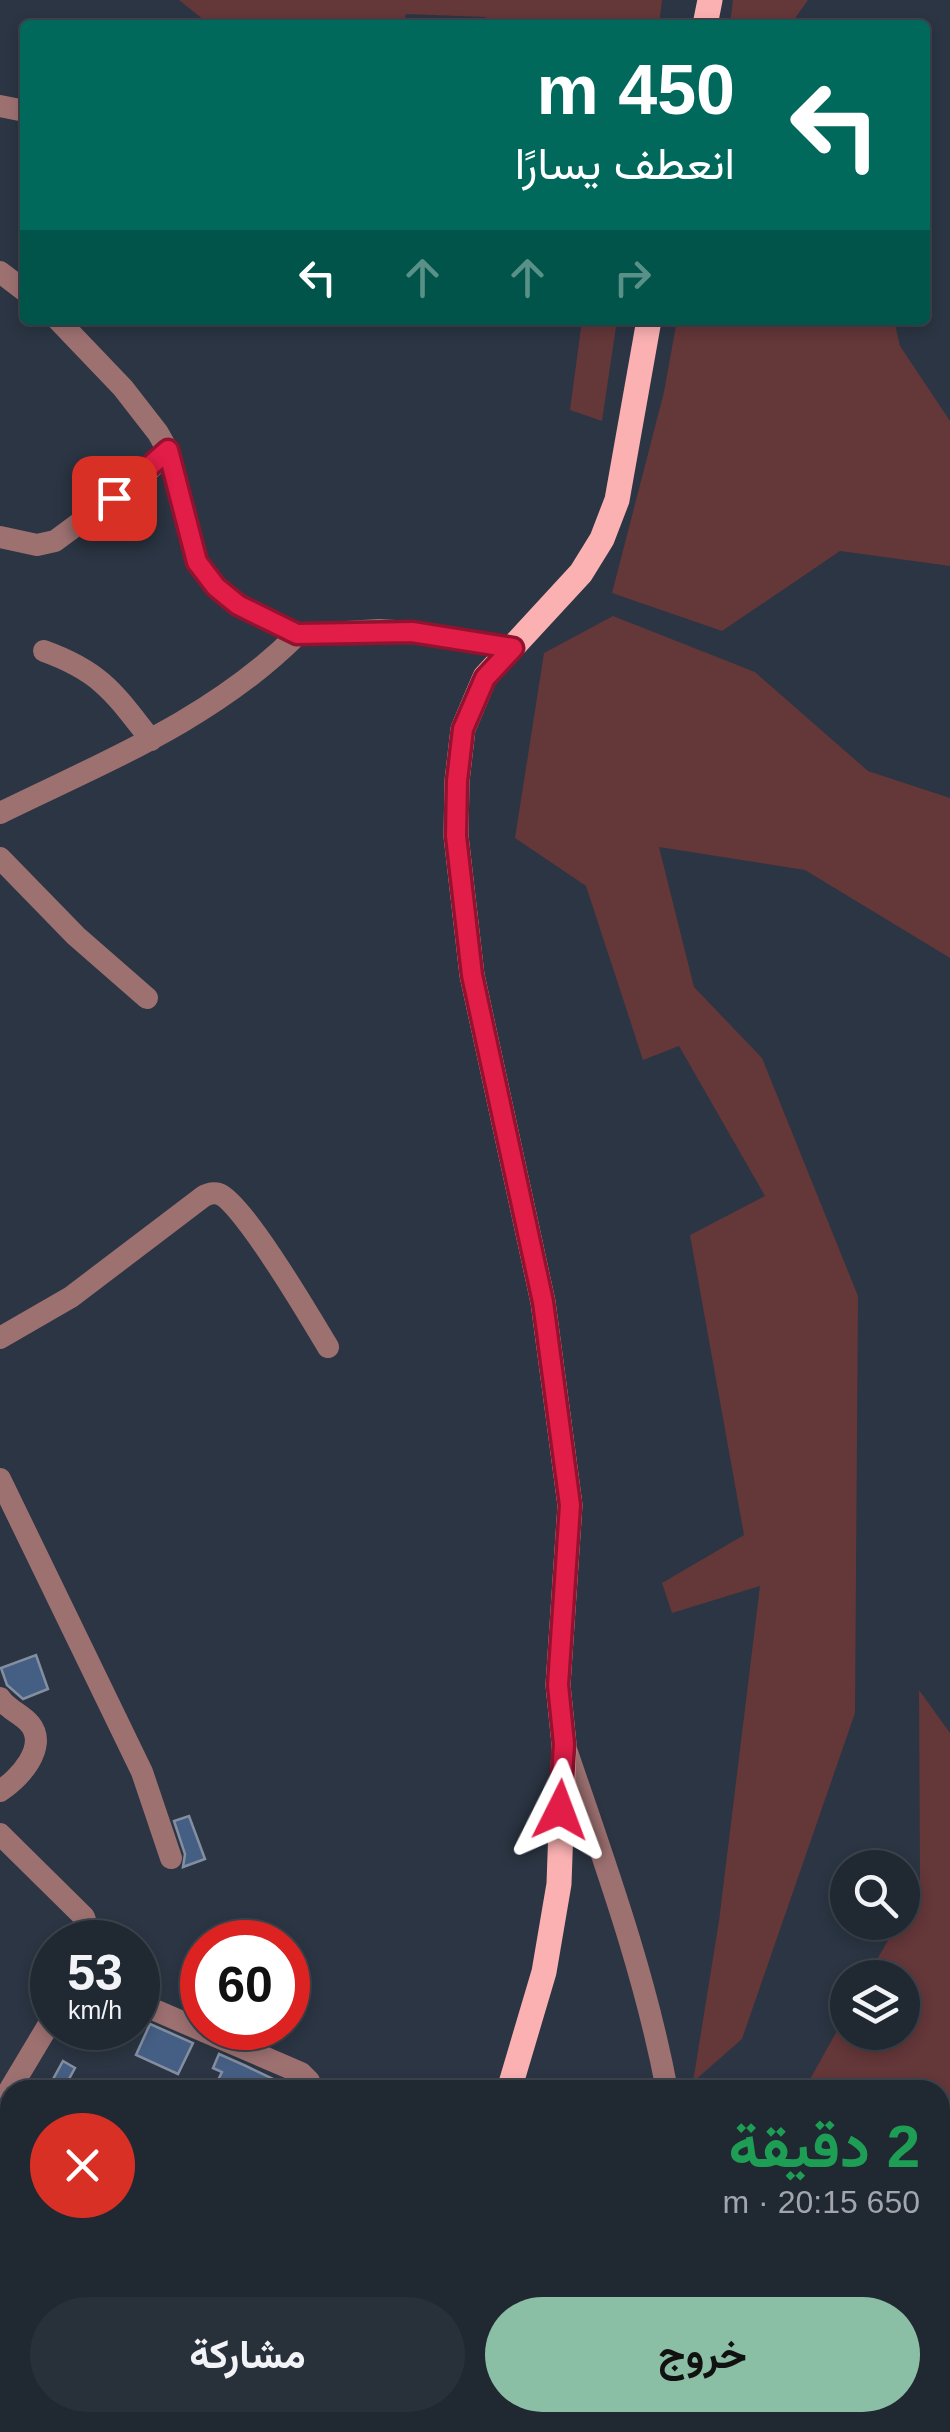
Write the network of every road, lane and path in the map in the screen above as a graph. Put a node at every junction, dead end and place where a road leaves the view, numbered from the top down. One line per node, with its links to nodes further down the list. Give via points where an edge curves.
1 (0, 272): 2 (street)
2 (20, 287)
3 (63, 325): 5 (street, via 123,388)
4 (648, 325): 8 (main road, via 617,500 602,539 581,573)
5 (168, 450): 6 (street, via 56,541); 7 (street, via 190,541 206,576 238,605)
6 (0, 537)
7 (297, 634): 8 (street, via 412,632); 10 (street, via 267,664)
8 (513, 648): 18 (main road, via 485,678 463,729 456,836 472,975 555,1373 570,1505 558,1685)
9 (44, 652): 10 (street, via 98,677)
10 (151, 740): 11 (street)
11 (0, 814)
12 (0, 858): 13 (street)
13 (148, 998)
14 (0, 1338): 15 (street, via 71,1297 213,1193 224,1196 267,1250)
15 (328, 1347)
16 (0, 1478): 21 (street, via 142,1772)
17 (0, 1698): 19 (street, via 34,1733 28,1766)
18 (564, 1744): 27 (main road, via 559,1884 544,1972); 28 (street, via 632,1940)
19 (0, 1791)
20 (0, 1834): 22 (street)
21 (171, 1858)
22 (85, 1920)
23 (160, 2012): 26 (street)
24 (33, 2050): 25 (street)
25 (16, 2080)
26 (308, 2080)
27 (512, 2080)
28 (665, 2080)

